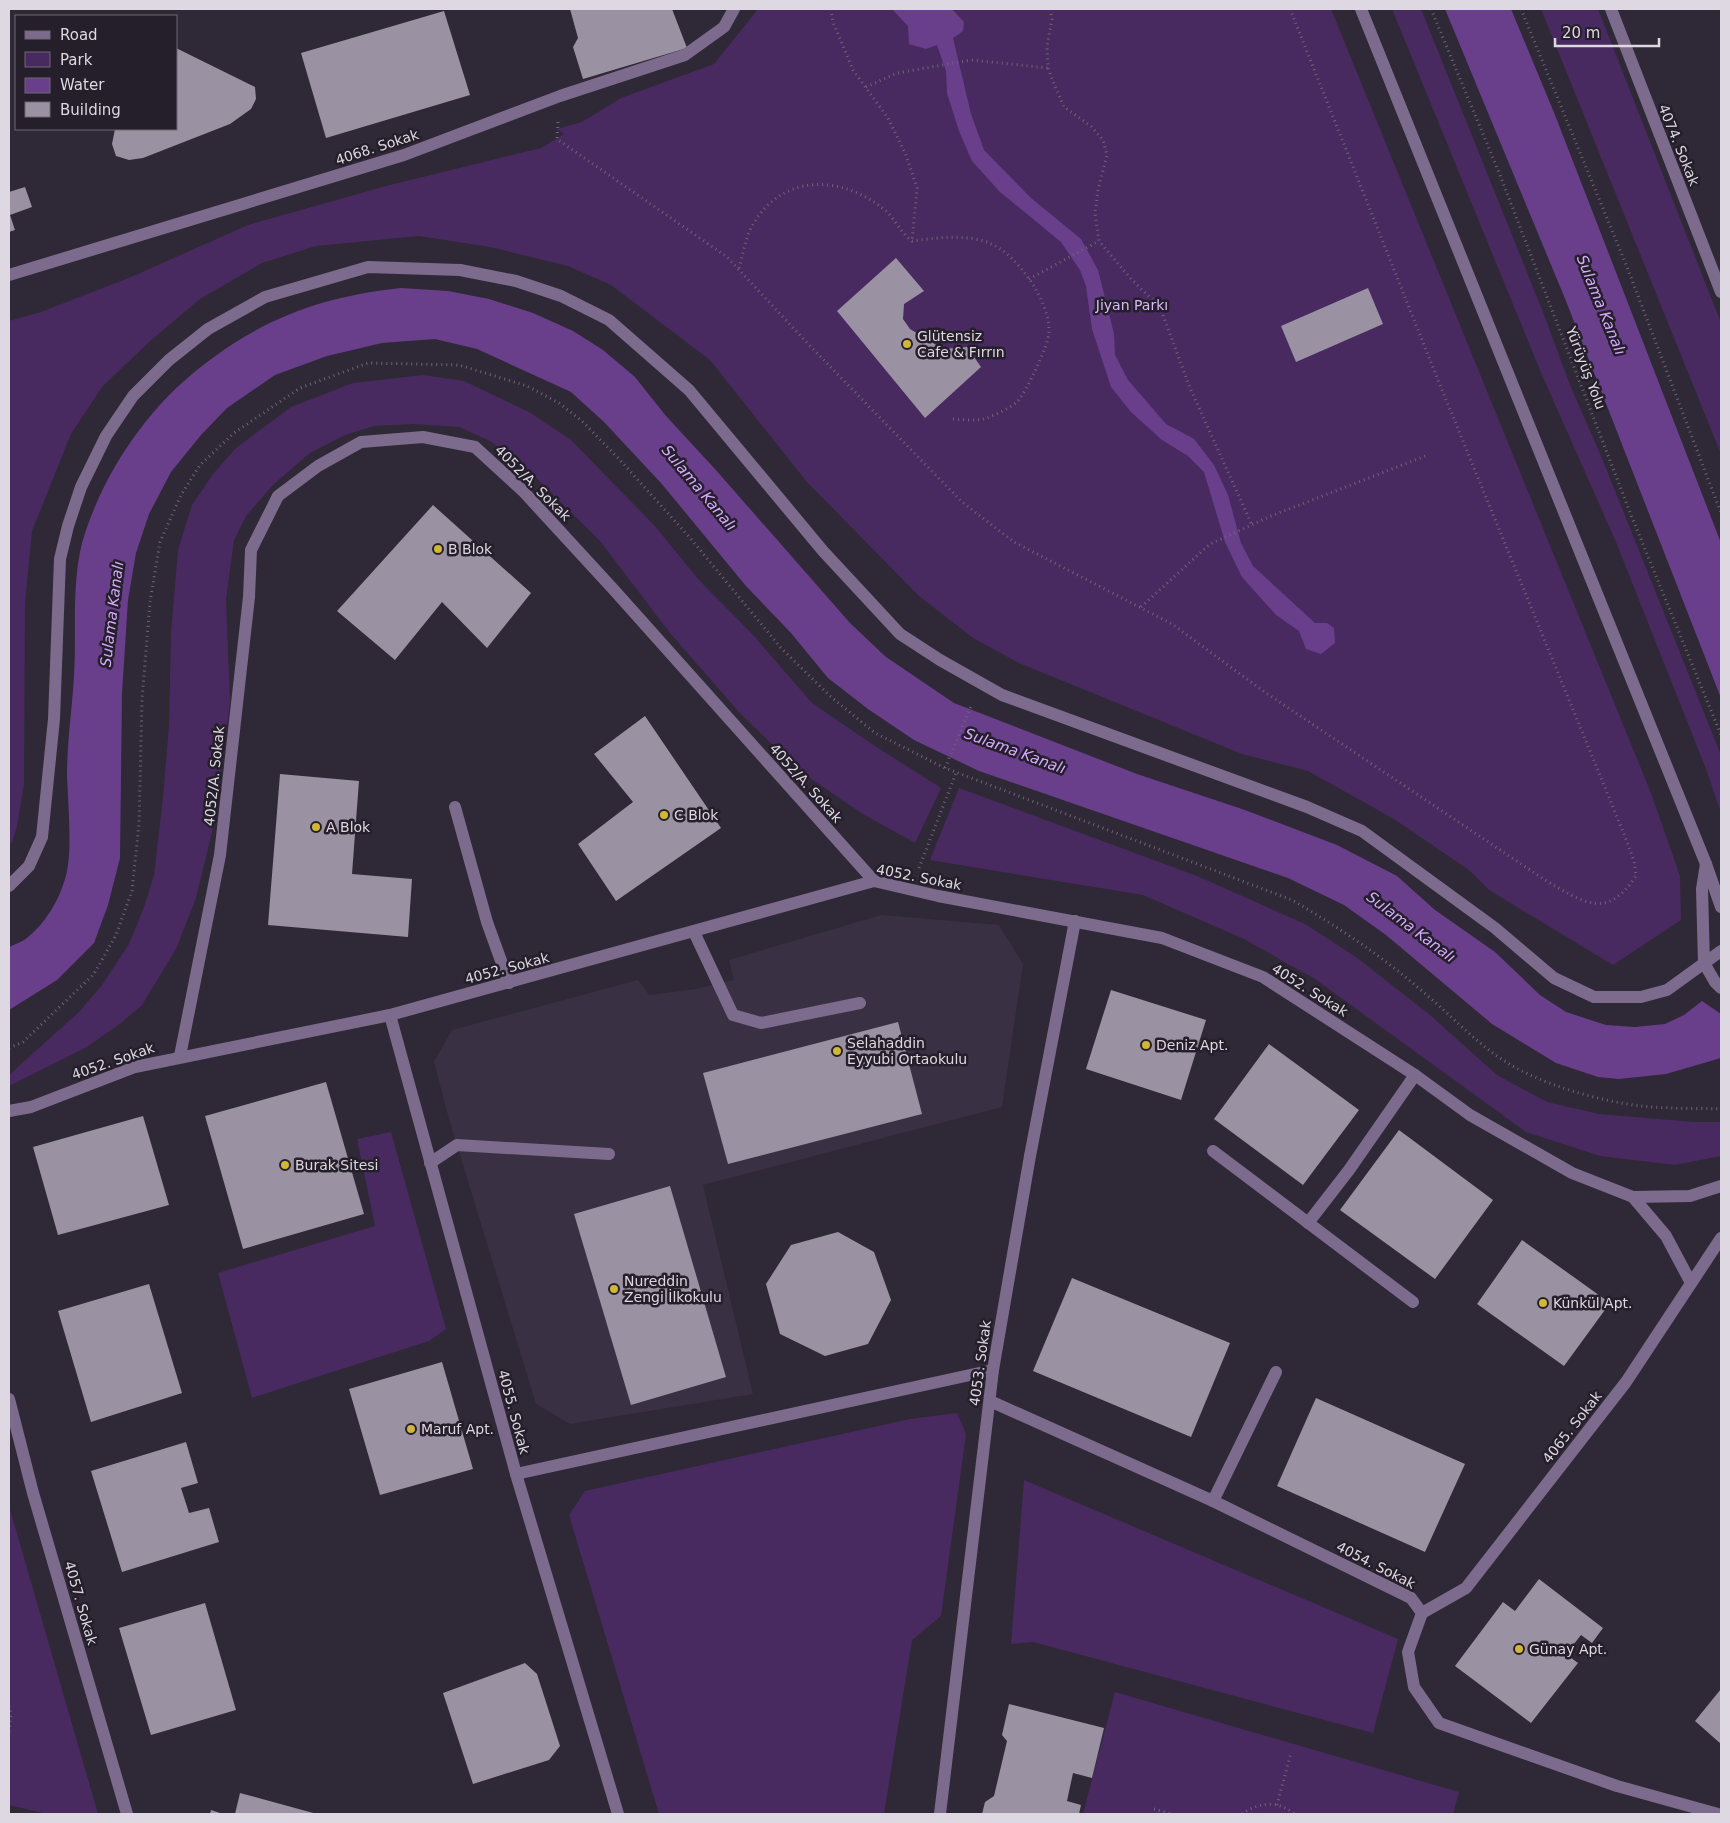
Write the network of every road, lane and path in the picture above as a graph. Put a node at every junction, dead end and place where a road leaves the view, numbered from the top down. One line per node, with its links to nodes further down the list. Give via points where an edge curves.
1 (734, 9): 11 (street, 4068. Sokak, via 724,27 685,55)
2 (831, 9): 10 (path, via 833,22 854,70)
3 (1050, 9): 9 (path)
4 (1290, 9): 22 (path, via 1624,834 1636,876 1615,900 1598,904 1580,900 1545,880 1266,693 1172,624)
5 (1361, 9): 28 (street)
6 (1431, 9): 24 (path, Yürüyüş Yolu)
7 (1521, 9): 20 (path, via 1627,267)
8 (1611, 9): 17 (street, 4074. Sokak)
9 (1048, 68): 10 (path, via 971,60 897,73); 13 (path, via 1064,108 1091,126 1103,140 1106,155 1095,212)
10 (866, 87): 12 (path, via 888,118 917,188)
11 (560, 96): 14 (path, via 557,139 727,257); 15 (street, 4068. Sokak, via 404,155)
12 (912, 241): 14 (path, via 887,213 857,194 835,184 806,184 788,191 767,207 751,228); 16 (path, via 968,238 988,242 1007,252)
13 (1099, 241): 16 (path); 21 (path, via 1160,307 1190,388)
14 (738, 269): 22 (path, via 962,502 1014,542)
15 (9, 275)
16 (1029, 279): 18 (path, via 1044,306 1049,332 1040,362 1017,402 985,419)
17 (1721, 292)
18 (948, 419)
19 (1428, 456): 21 (path)
20 (1721, 513)
21 (1252, 525): 22 (path, via 1210,544)
22 (1141, 607)
23 (975, 696): 25 (path)
24 (1721, 735)
25 (945, 768)
26 (956, 773): 31 (path)
27 (455, 807): 37 (street, via 487,922)
28 (1706, 864): 32 (street); 36 (street, via 1702,888)
29 (874, 881): 31 (street, 4052. Sokak); 34 (street, 4052. Sokak); 41 (street, 4052/A. Sokak, via 608,583 523,491 475,447 424,437 361,442 318,466 278,496 251,550 248,606 220,855)
30 (9, 886): 36 (street, via 29,866 42,837 54,720 60,559 68,526 106,436 133,396 208,328 265,297 368,267 460,270 516,281 561,296 609,320 689,390 823,551 900,634 940,660 1002,694 1307,807 1362,831 1495,928 1554,978 1594,997 1641,997 1667,990)
31 (910, 890): 33 (street, 4052. Sokak)
32 (1721, 907)
33 (1075, 921): 42 (street, 4052. Sokak, via 1162,938 1263,977); 53 (street, 4053. Sokak)
34 (694, 932): 37 (street, 4052. Sokak); 39 (street, via 733,1015 761,1023)
35 (1721, 951): 36 (street)
36 (1704, 963): 38 (street)
37 (509, 983): 40 (street, 4052. Sokak)
38 (1721, 988)
39 (860, 1003)
40 (390, 1016): 41 (street, 4052. Sokak); 46 (street, 4055. Sokak)
41 (180, 1056): 43 (street, 4052. Sokak, via 135,1067 31,1107)
42 (1415, 1075): 48 (street, 4052. Sokak, via 1470,1115 1572,1173); 49 (street)
43 (9, 1111)
44 (1213, 1151): 49 (street)
45 (609, 1154): 46 (street, via 457,1145)
46 (430, 1163): 57 (street, 4055. Sokak)
47 (1721, 1186): 48 (street, 4052. Sokak, via 1690,1196)
48 (1633, 1197): 51 (street, via 1666,1236)
49 (1308, 1223): 52 (street)
50 (1721, 1238): 51 (street, 4065. Sokak)
51 (1691, 1283): 59 (street, 4065. Sokak, via 1626,1382 1466,1588)
52 (1413, 1302)
53 (993, 1370): 56 (street, 4053. Sokak); 57 (street)
54 (1276, 1372): 58 (street)
55 (9, 1399): 65 (street, 4057. Sokak, via 33,1493)
56 (990, 1401): 58 (street, 4054. Sokak); 67 (street, 4053. Sokak)
57 (516, 1474): 66 (street, 4055. Sokak)
58 (1213, 1501): 59 (street, 4054. Sokak, via 1411,1598)
59 (1422, 1613): 71 (street, via 1408,1652 1414,1687 1439,1723 1618,1786)
60 (9, 1706): 61 (path, via 12,1714)
61 (9, 1732)
62 (1291, 1753): 63 (path)
63 (1277, 1805): 69 (path, via 1258,1806); 70 (path)
64 (1154, 1810): 68 (path)
65 (127, 1814)
66 (618, 1814)
67 (940, 1814)
68 (1171, 1814)
69 (1242, 1814)
70 (1294, 1814)
71 (1718, 1814)

